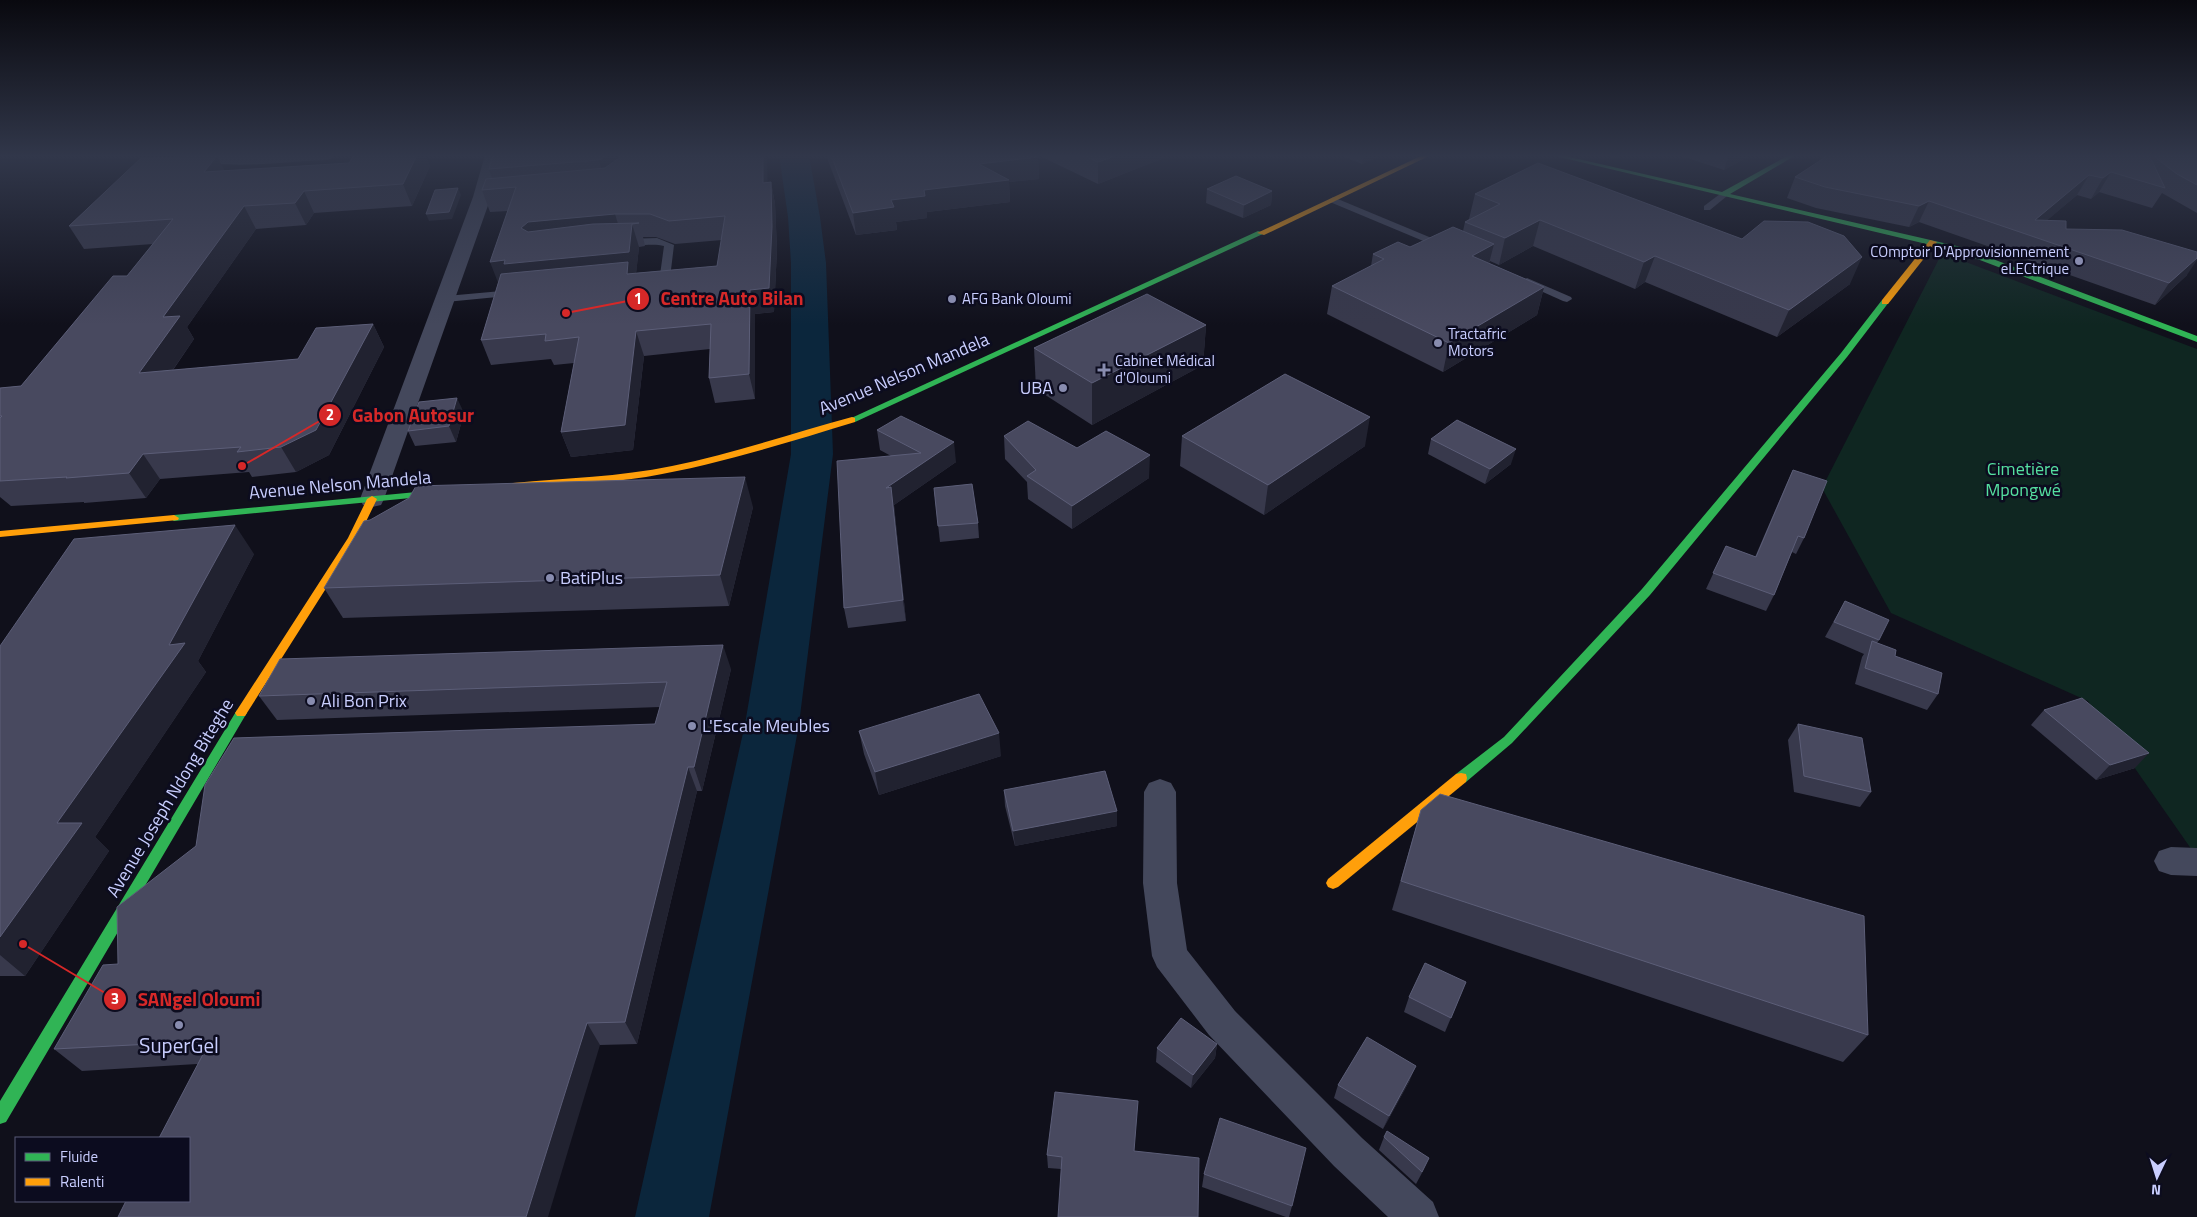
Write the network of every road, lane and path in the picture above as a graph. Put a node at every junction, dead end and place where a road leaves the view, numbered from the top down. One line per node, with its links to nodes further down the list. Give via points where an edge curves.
1 (481, 212): 11 (street)
2 (1307, 212): 14 (street, Avenue Nelson Mandela, via 852,420 763,448 644,474)
3 (1361, 212): 7 (lane)
4 (1801, 212): 5 (street)
5 (1933, 242): 13 (street); 19 (street, via 1838,363 1646,592 1508,740)
6 (620, 243): 9 (lane, via 656,241 669,245 665,278)
7 (1451, 249)
8 (1514, 276): 12 (lane)
9 (645, 280)
10 (526, 291): 11 (lane)
11 (446, 299): 16 (street)
12 (1567, 299)
13 (2197, 339)
14 (498, 487)
15 (459, 491): 16 (street, Avenue Nelson Mandela)
16 (372, 499): 17 (street, Avenue Nelson Mandela); 20 (street, Avenue Joseph Ndong Biteghe, via 353,538 262,678)
17 (0, 534)
18 (1160, 792): 21 (street, via 1160,883 1170,956 1222,1023 1348,1152)
19 (1333, 883)
20 (0, 1116)
21 (1418, 1217)

